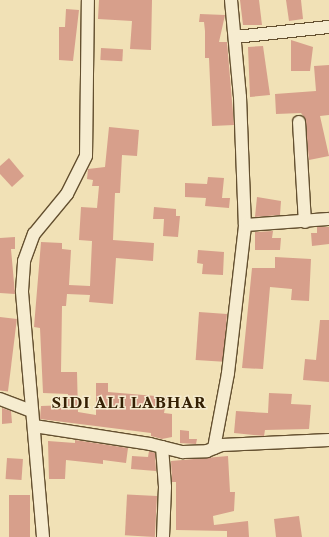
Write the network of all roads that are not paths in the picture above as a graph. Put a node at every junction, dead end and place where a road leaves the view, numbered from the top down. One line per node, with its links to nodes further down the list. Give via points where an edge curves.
1 (88, 0): 10 (street, via 86,156 67,194 34,234 24,261 22,291)
2 (232, 0): 4 (street)
3 (329, 27): 4 (street)
4 (235, 36): 8 (street)
5 (299, 122): 7 (street)
6 (329, 219): 7 (street)
7 (305, 222): 8 (street)
8 (245, 225): 13 (street)
9 (0, 399): 10 (street)
10 (32, 411): 11 (street)
11 (34, 426): 14 (street); 15 (street)
12 (329, 440): 13 (street)
13 (217, 445): 14 (street, via 183,452)
14 (162, 447): 16 (street, via 165,488)
15 (44, 537)
16 (163, 537)

